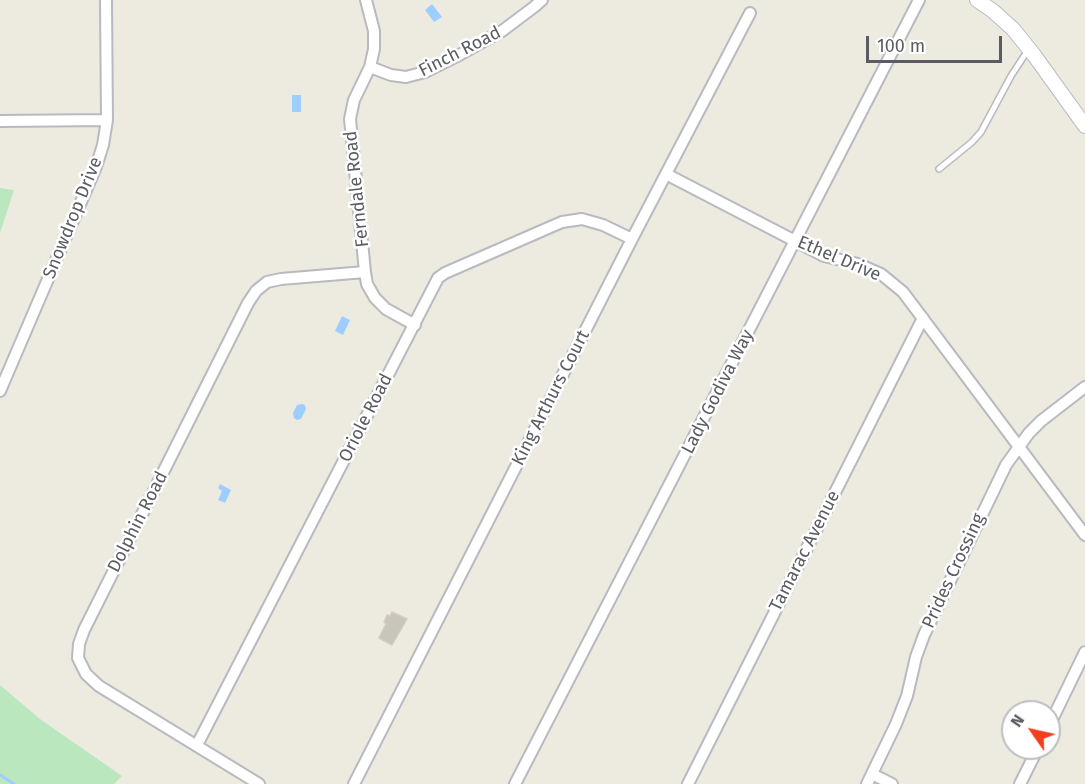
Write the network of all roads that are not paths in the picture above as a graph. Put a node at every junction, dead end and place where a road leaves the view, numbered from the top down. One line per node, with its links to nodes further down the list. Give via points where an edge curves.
1 (106, 0): 9 (street, Snowdrop Drive)
2 (366, 0): 8 (street, Ferndale Road, via 374,31)
3 (542, 0): 8 (street, Finch Road, via 502,31 425,72 406,77)
4 (919, 0): 15 (street, Lady Godiva Way)
5 (977, 0): 7 (street, via 1013,29)
6 (750, 13): 13 (street, King Arthurs Court)
7 (1029, 49): 11 (street); 12 (lane, via 981,132)
8 (370, 66): 16 (street, Ferndale Road, via 350,119)
9 (107, 120): 10 (street); 20 (street, Snowdrop Drive, via 96,167)
10 (0, 121)
11 (1085, 126)
12 (939, 169)
13 (666, 174): 14 (street, King Arthurs Court); 15 (street, Ethel Drive)
14 (632, 239): 18 (street, Oriole Road, via 582,219 562,222 445,273 433,286); 29 (street, King Arthurs Court)
15 (795, 241): 17 (street, Ethel Drive, via 824,256 881,274 903,292); 30 (street, Lady Godiva Way)
16 (365, 272): 18 (street, Ferndale Road, via 375,298); 25 (street, Dolphin Road, via 281,279 267,282 256,291 79,644 78,658 86,674 99,686)
17 (922, 318): 21 (street, Ethel Drive); 31 (street, Tamarac Avenue)
18 (415, 325): 25 (street, Oriole Road)
19 (1085, 387): 21 (street, Prides Crossing, via 1041,421)
20 (0, 391)
21 (1018, 446): 22 (street, Ethel Drive); 27 (street, Prides Crossing, via 924,635 907,696)
22 (1085, 535)
23 (1085, 652): 24 (street)
24 (1061, 701)
25 (197, 745): 28 (street, Dolphin Road)
26 (1032, 760): 33 (street)
27 (869, 779): 32 (street)
28 (259, 784)
29 (354, 784)
30 (515, 784)
31 (688, 784)
32 (892, 784)
33 (1020, 784)

